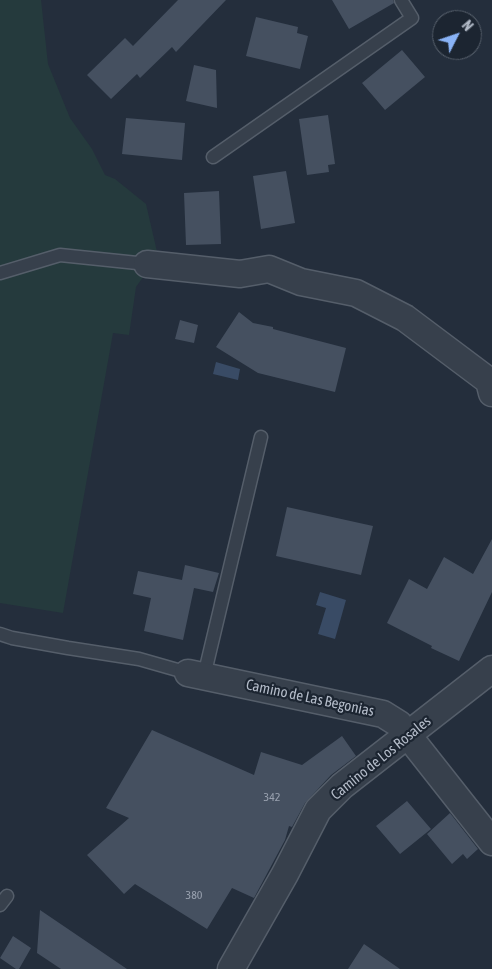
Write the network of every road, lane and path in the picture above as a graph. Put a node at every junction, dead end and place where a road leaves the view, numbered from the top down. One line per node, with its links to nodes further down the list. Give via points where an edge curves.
1 (401, 0): 2 (lane, via 412,18)
2 (213, 157)
3 (148, 264): 4 (lane, via 60,255); 5 (street, via 240,274 270,269 301,282 356,293 405,318 489,381)
4 (0, 273)
5 (492, 393)
6 (261, 437): 9 (lane)
7 (0, 634): 9 (lane, via 139,659)
8 (492, 668): 10 (street, Camino de Los Rosales)
9 (196, 674): 10 (street, Camino de Las Begonias, via 383,714 399,724)
10 (407, 737): 11 (street, Camino de Las Begonias); 12 (street, Camino de Los Rosales, via 342,786 318,810)
11 (492, 842)
12 (231, 969)

